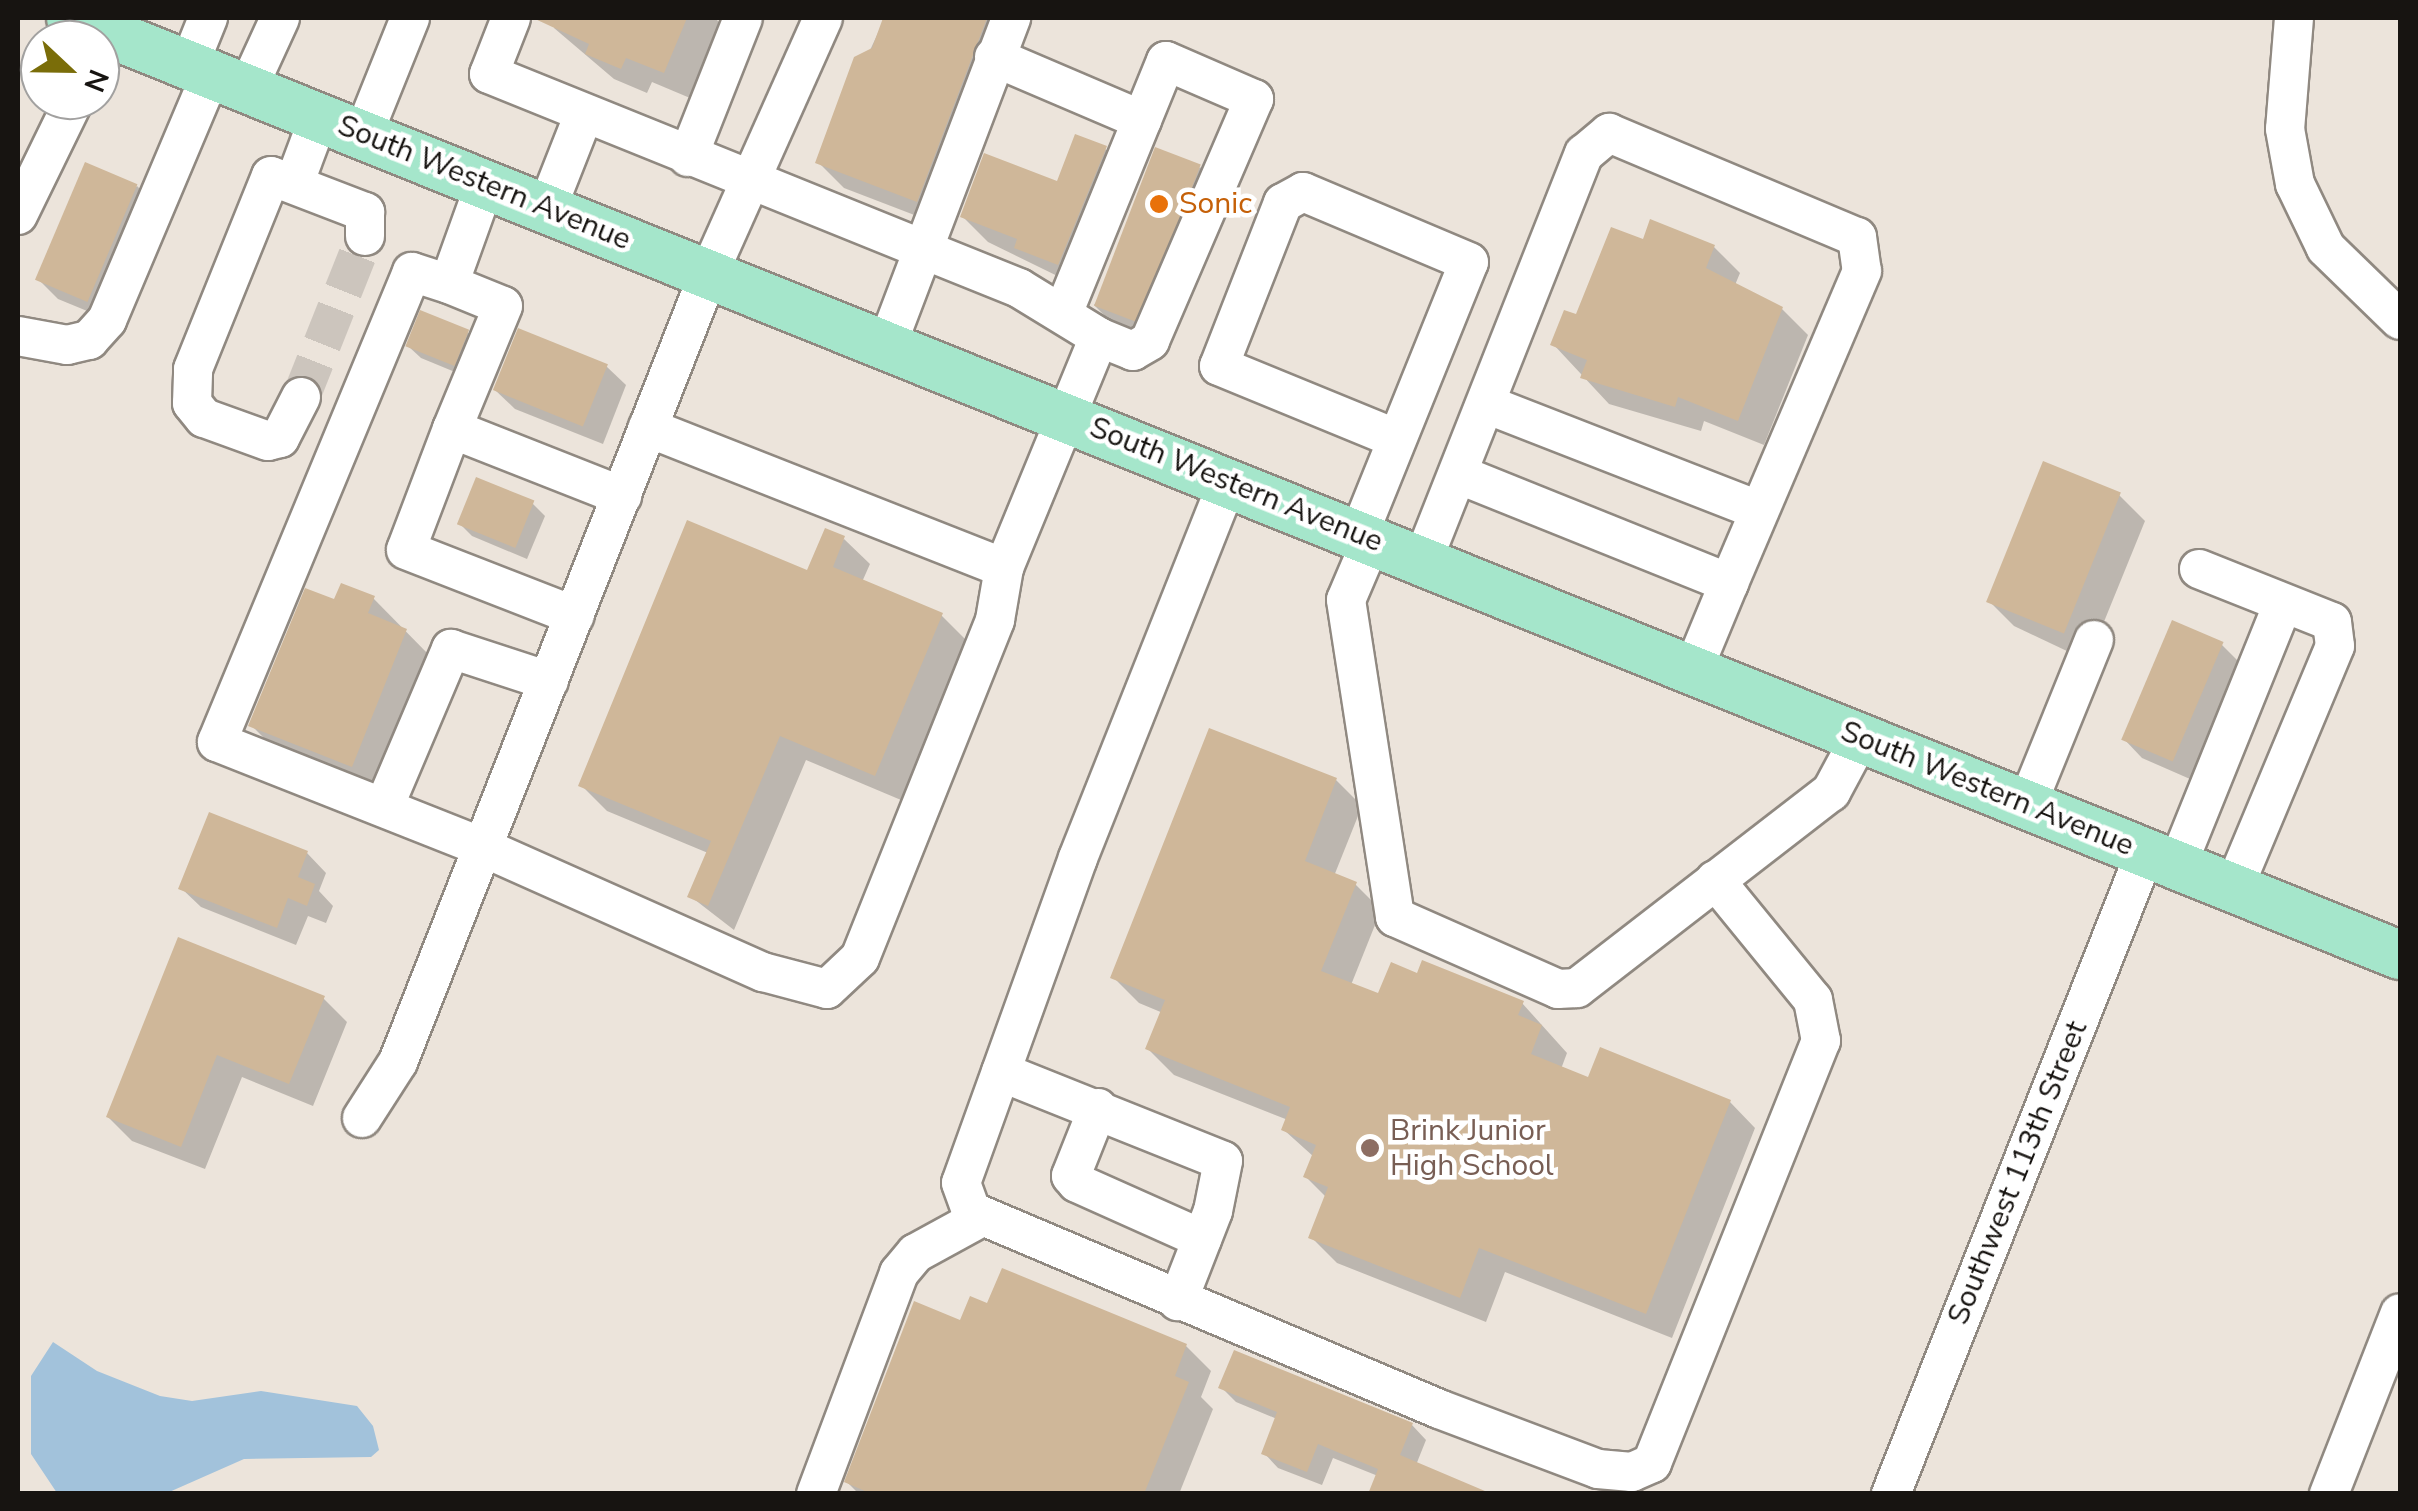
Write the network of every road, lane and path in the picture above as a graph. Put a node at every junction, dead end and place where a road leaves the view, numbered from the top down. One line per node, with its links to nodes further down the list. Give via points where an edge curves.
1 (208, 18): 11 (street)
2 (280, 18): 11 (street)
3 (410, 18): 16 (street)
4 (511, 18): 12 (street, via 489,74)
5 (743, 18): 17 (street)
6 (823, 18): 18 (street)
7 (1011, 18): 10 (street)
8 (2294, 18): 28 (street, via 2285,129 2295,184 2326,248)
9 (120, 40): 11 (main road, South Western Avenue)
10 (994, 58): 15 (street); 24 (street)
11 (216, 76): 13 (main road, South Western Avenue); 29 (street, via 108,320 88,340 66,345)
12 (584, 114): 17 (street); 21 (street)
13 (320, 117): 16 (main road, South Western Avenue); 19 (street)
14 (64, 120): 22 (street)
15 (1142, 120): 27 (street); 30 (street, via 1166,61 1254,99 1150,341 1132,350)
16 (363, 134): 20 (main road, South Western Avenue)
17 (688, 157): 18 (street)
18 (750, 182): 24 (street); 25 (street)
19 (294, 184): 23 (street, via 365,212); 32 (street, via 270,176 190,389 204,418 268,441 280,438)
20 (485, 184): 21 (main road, South Western Avenue); 26 (street)
21 (547, 208): 25 (main road, South Western Avenue)
22 (18, 215)
23 (364, 236)
24 (922, 248): 27 (street); 31 (street)
25 (709, 274): 31 (main road, South Western Avenue); 35 (street)
26 (449, 284): 36 (street, via 503,306); 54 (street, via 412,272 217,742)
27 (1064, 312): 30 (street)
28 (2400, 320)
29 (18, 336)
30 (1099, 337): 34 (street)
31 (887, 345): 34 (main road, South Western Avenue)
32 (301, 397)
33 (1486, 404): 38 (street); 41 (street); 41 (street, via 1584,154 1610,133 1857,237 1862,271)
34 (1063, 415): 39 (main road, South Western Avenue); 44 (street)
35 (648, 428): 40 (street); 44 (street)
36 (452, 429): 40 (street); 48 (street, via 406,550)
37 (1397, 439): 37 (street, via 1469,262 1303,192 1283,203 1220,366); 42 (street)
38 (1458, 474): 43 (street); 46 (street)
39 (1228, 481): 42 (main road, South Western Avenue); 60 (street)
40 (622, 496): 48 (street)
41 (1758, 510): 46 (street)
42 (1366, 536): 43 (main road, South Western Avenue); 57 (street, via 1346,600 1394,917 1558,989 1577,988)
43 (1422, 560): 50 (main road, South Western Avenue)
44 (1004, 568): 55 (street, via 996,620 860,958 827,989 763,972)
45 (2198, 569): 47 (street)
46 (1728, 583): 50 (street)
47 (2283, 604): 56 (street, Southwest 113th Street); 58 (street, via 2332,622 2335,646)
48 (574, 616): 51 (street)
49 (2094, 640): 53 (street)
50 (1694, 670): 52 (main road, South Western Avenue)
51 (549, 681): 54 (street, via 450,650); 55 (street)
52 (1860, 738): 53 (main road, South Western Avenue); 57 (street, via 1831,792)
53 (2027, 805): 56 (main road, South Western Avenue)
54 (384, 806): 55 (street)
55 (482, 847): 62 (street, via 398,1062)
56 (2161, 859): 58 (main road, South Western Avenue); 69 (street, Southwest 113th Street)
57 (1715, 880): 65 (street, via 1812,1000 1821,1041 1652,1462 1632,1472 1598,1469)
58 (2234, 888): 59 (main road, South Western Avenue)
59 (2400, 956)
60 (1001, 1072): 61 (street); 63 (street, via 961,1183)
61 (1098, 1108): 64 (street, via 1223,1161); 64 (street, via 1072,1176 1086,1190)
62 (362, 1118)
63 (980, 1218): 65 (street); 68 (street, via 916,1254 899,1273)
64 (1202, 1239): 65 (street)
65 (1178, 1301)
66 (2400, 1313): 67 (street)
67 (2342, 1490)
68 (816, 1494)
69 (1892, 1494)

